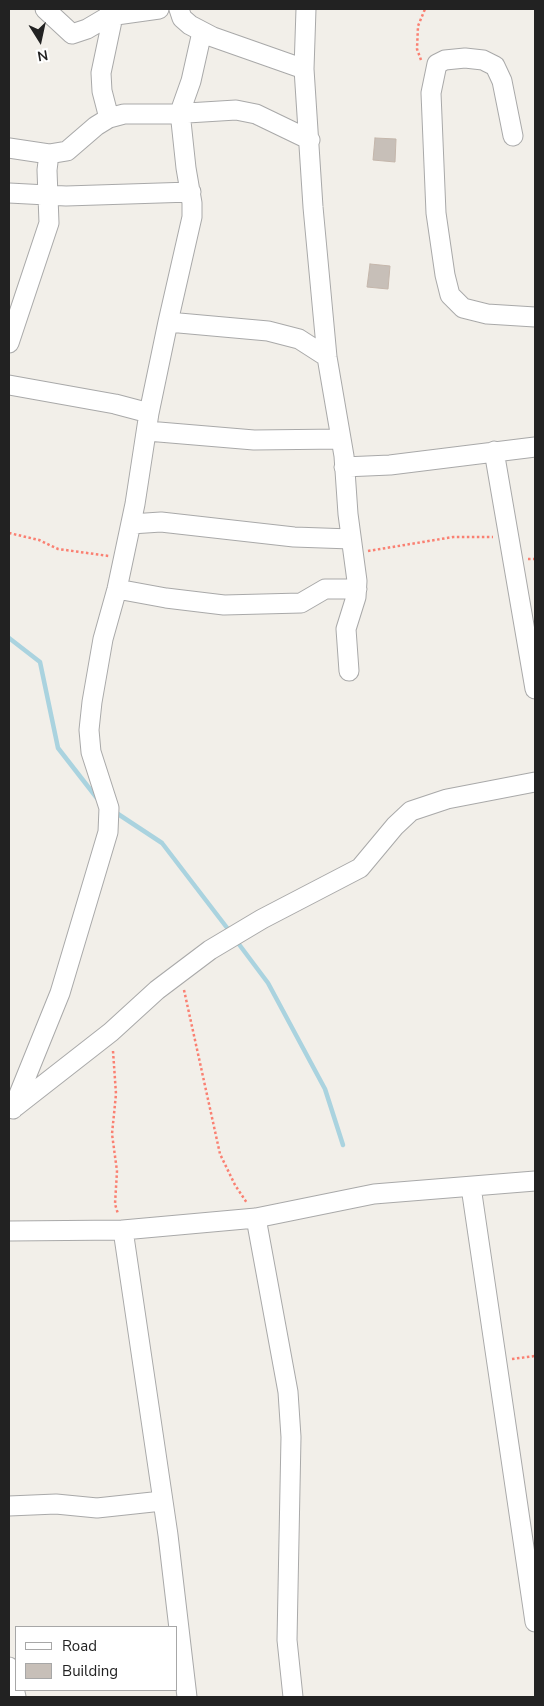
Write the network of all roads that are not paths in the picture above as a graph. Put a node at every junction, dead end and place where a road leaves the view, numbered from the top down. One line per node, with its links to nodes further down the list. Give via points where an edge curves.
1 (45, 9): 5 (street, via 72,34)
2 (158, 9): 5 (street)
3 (179, 9): 6 (street, via 182,18)
4 (306, 9): 7 (street)
5 (113, 16): 9 (street, via 101,73)
6 (202, 32): 7 (street); 8 (street, via 197,60)
7 (304, 68): 11 (street)
8 (180, 112): 9 (street, via 137,113); 11 (street, via 246,111); 14 (street)
9 (109, 118): 13 (street, via 74,148)
10 (513, 136): 18 (street, via 502,81 495,66 483,60 465,58 437,64 431,93 436,213 444,275 450,294 463,308 487,314)
11 (310, 140): 21 (street)
12 (9, 148): 13 (street)
13 (50, 154): 16 (street)
14 (191, 192): 16 (street); 19 (street, via 192,217)
15 (9, 193): 16 (street)
16 (48, 195): 17 (street, via 49,223)
17 (14, 316): 20 (street)
18 (535, 317)
19 (168, 322): 21 (street, via 268,331 299,339); 23 (street)
20 (9, 343)
21 (327, 357): 24 (street)
22 (9, 385): 23 (street, via 107,402)
23 (148, 422): 24 (street, via 254,440); 28 (street)
24 (341, 440): 27 (street)
25 (535, 447): 26 (street)
26 (494, 451): 27 (street, via 390,465); 33 (street)
27 (344, 467): 29 (street)
28 (131, 524): 29 (street, via 161,522); 31 (street)
29 (353, 546): 30 (street)
30 (357, 588): 31 (street, via 325,589 301,603 240,605 192,602); 32 (street, via 346,629)
31 (117, 589): 35 (street, via 95,677 89,730 91,752 109,808 108,832 60,993)
32 (349, 671)
33 (535, 689)
34 (535, 782): 35 (street, via 416,808 360,868 232,936 133,1010 111,1032)
35 (11, 1110)
36 (535, 1181): 37 (street)
37 (471, 1187): 38 (street, via 374,1194); 43 (street)
38 (256, 1218): 39 (street); 49 (street, via 288,1392 291,1437 287,1640)
39 (123, 1230): 40 (street); 41 (street)
40 (9, 1231)
41 (162, 1501): 42 (street, via 97,1508 56,1504); 45 (street)
42 (9, 1506)
43 (535, 1622)
44 (178, 1626): 48 (street)
45 (178, 1626)
46 (9, 1667): 47 (street)
47 (13, 1692)
48 (187, 1697)
49 (293, 1697)

